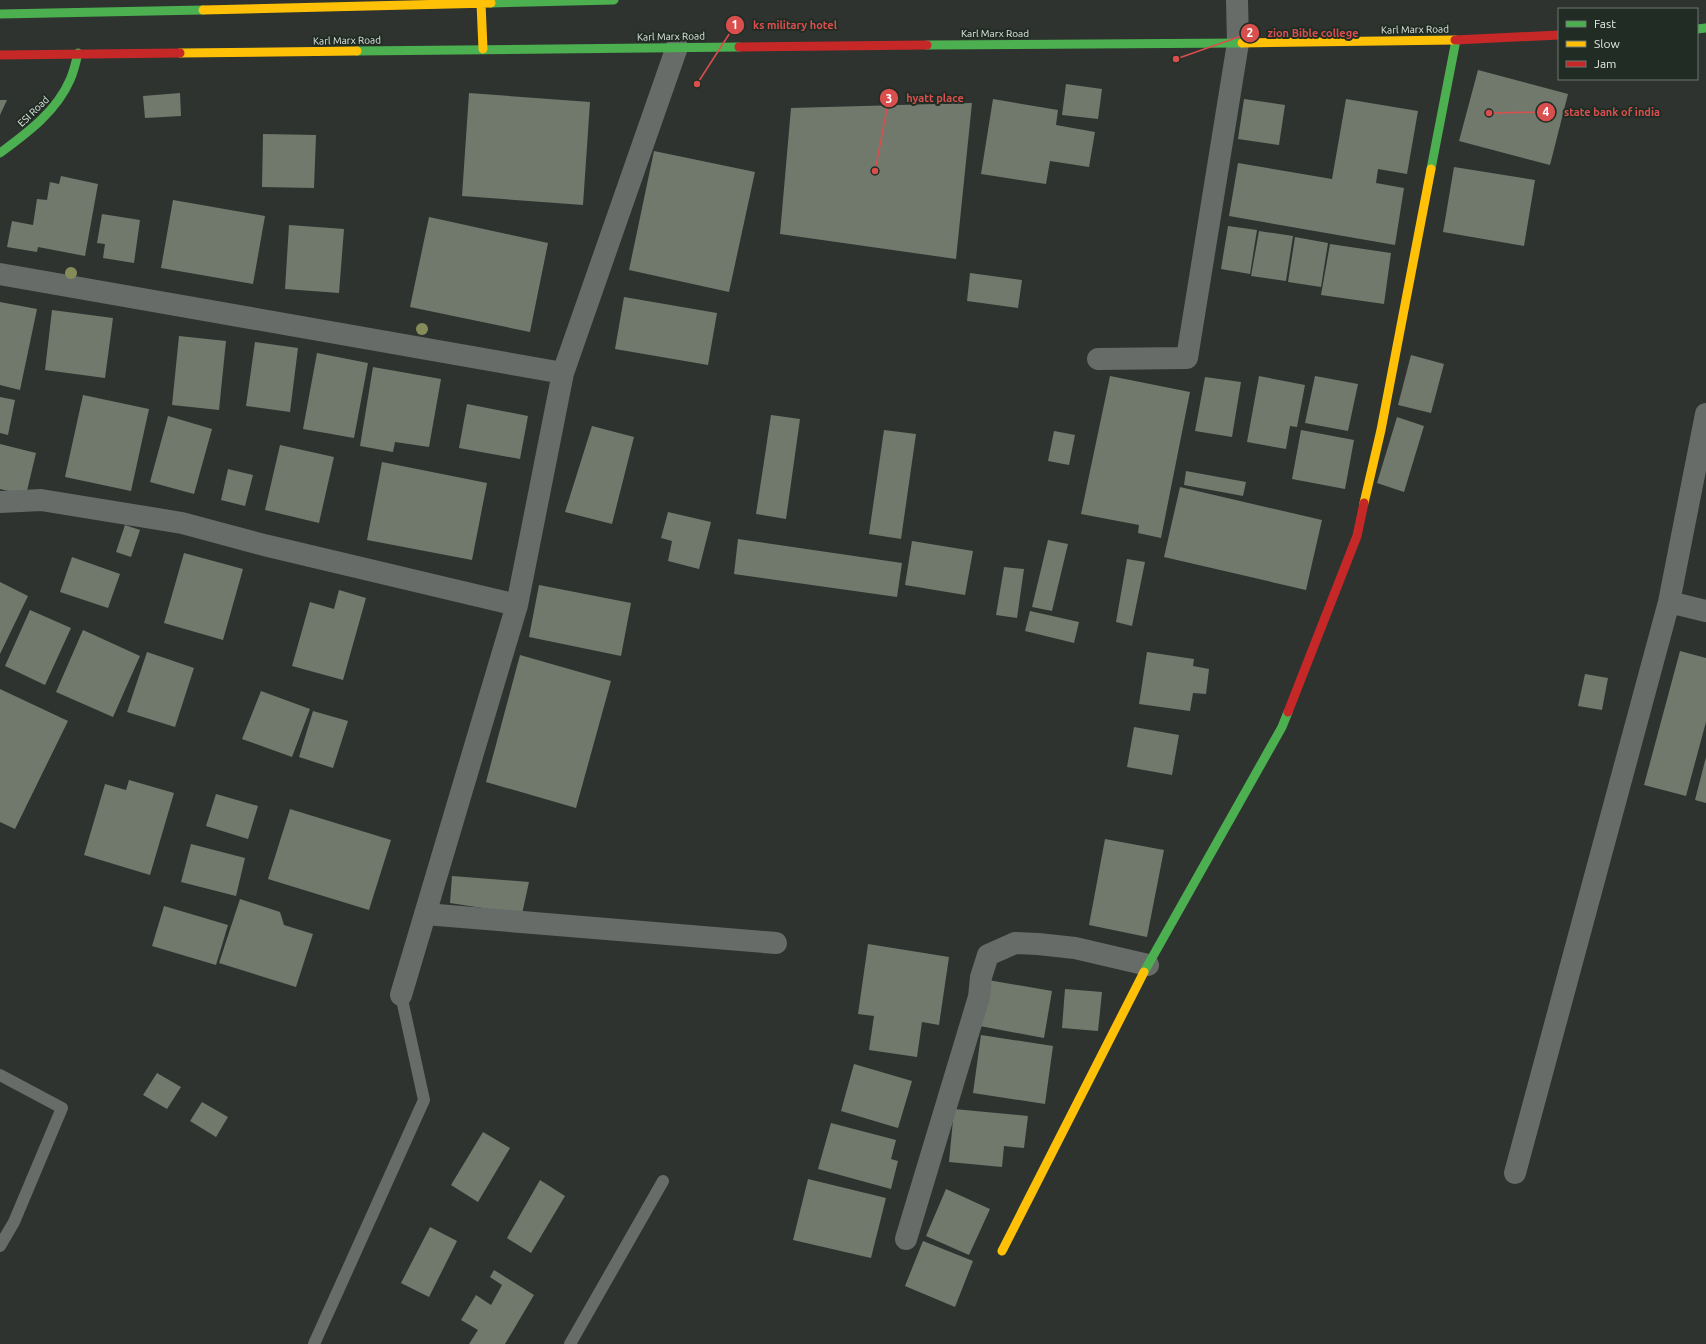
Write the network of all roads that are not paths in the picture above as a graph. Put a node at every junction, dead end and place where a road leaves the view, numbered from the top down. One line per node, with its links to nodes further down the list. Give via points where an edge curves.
1 (614, 0): 3 (main road)
2 (1237, 0): 7 (street)
3 (481, 3): 4 (main road); 9 (main road)
4 (0, 14)
5 (1558, 35): 6 (main road, Karl Marx Road)
6 (1456, 40): 7 (main road, Karl Marx Road); 23 (main road, via 1381,430 1357,536 1282,727)
7 (1238, 43): 8 (main road, Karl Marx Road); 14 (street, via 1187,358)
8 (677, 47): 9 (main road, Karl Marx Road); 15 (street)
9 (483, 49): 10 (main road, Karl Marx Road)
10 (78, 53): 11 (main road, Karl Marx Road); 12 (main road, ESI Road, via 68,84 54,108 26,134)
11 (0, 55)
12 (0, 153)
13 (0, 274): 15 (street)
14 (1098, 359)
15 (563, 374): 19 (street)
16 (1706, 414): 18 (street)
17 (0, 502): 19 (street, via 42,500 182,523)
18 (1669, 602): 20 (street); 26 (street)
19 (517, 605): 21 (street)
20 (1706, 611)
21 (425, 914): 22 (street); 24 (street)
22 (776, 943)
23 (1148, 965): 28 (street, via 1075,948 1038,944 1015,943 988,955 980,977 979,997); 30 (main road)
24 (401, 995): 31 (lane, via 424,1100)
25 (0, 1075): 29 (lane, via 62,1108 14,1222)
26 (1515, 1173)
27 (663, 1181): 32 (lane)
28 (906, 1239)
29 (0, 1246)
30 (1002, 1251)
31 (314, 1344)
32 (570, 1344)

